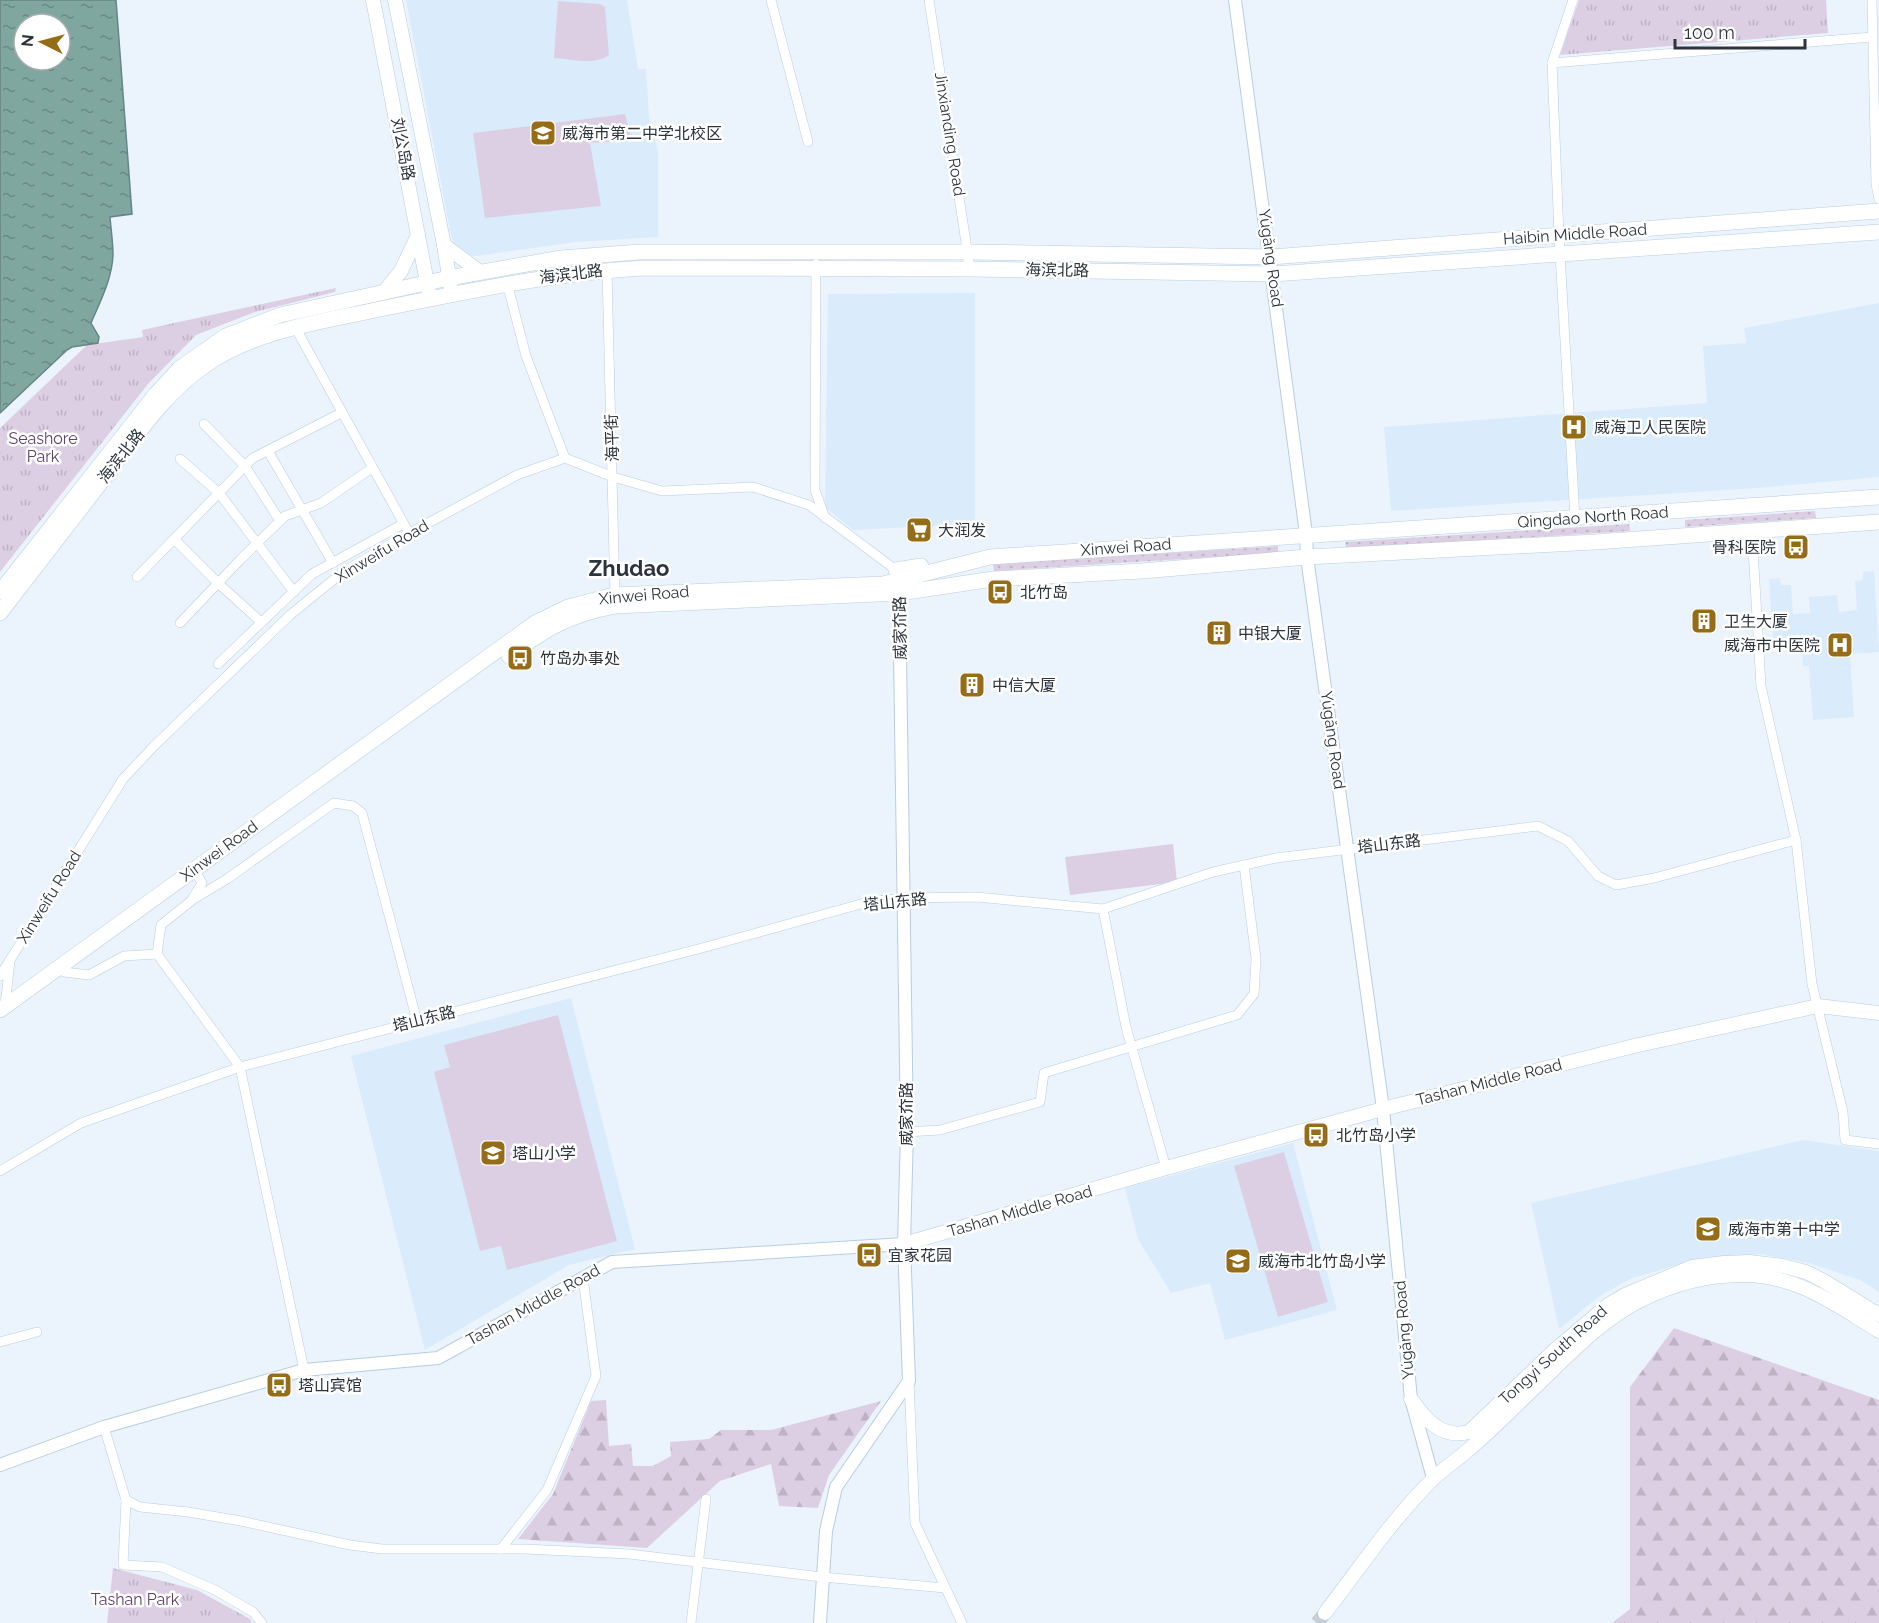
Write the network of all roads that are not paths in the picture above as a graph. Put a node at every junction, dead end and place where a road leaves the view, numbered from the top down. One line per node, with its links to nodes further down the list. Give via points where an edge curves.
1 (373, 0): 14 (main road, 刘公岛路)
2 (394, 0): 16 (main road, 刘公岛路)
3 (771, 0): 10 (street)
4 (929, 0): 18 (street, Jinxianding Road)
5 (1235, 0): 20 (street, Yúgǎng Road)
6 (1573, 0): 9 (street)
7 (1872, 0): 8 (street)
8 (1872, 37): 9 (street); 11 (street)
9 (1552, 63): 15 (street)
10 (808, 142)
11 (1879, 200)
12 (1879, 211): 15 (main road, Haibin Middle Road)
13 (1879, 232): 19 (main road, Haibin Middle Road)
14 (418, 233): 27 (main road, 刘公岛路); 29 (main road, via 401,272)
15 (1559, 235): 19 (street); 20 (main road, Haibin Middle Road)
16 (444, 245): 24 (main road); 26 (main road, 刘公岛路)
17 (816, 252): 18 (main road, 海滨北路); 21 (street); 24 (main road, 海滨北路, via 606,254)
18 (968, 252): 20 (main road, 海滨北路); 22 (street, Jinxianding Road)
19 (1560, 254): 25 (main road, Haibin Middle Road); 45 (street)
20 (1271, 257): 25 (street, Yúgǎng Road)
21 (816, 269): 22 (main road, 海滨北路); 23 (main road, 海滨北路); 44 (street, via 815,490)
22 (970, 269): 25 (main road, 海滨北路)
23 (607, 270): 28 (main road, 海滨北路); 40 (street, 海平街)
24 (480, 272): 26 (main road, 海滨北路)
25 (1273, 274): 51 (street, Yúgǎng Road)
26 (449, 278): 27 (main road, 海滨北路); 30 (main road, 刘公岛路)
27 (427, 283): 29 (main road, 海滨北路); 31 (main road, 刘公岛路)
28 (507, 284): 30 (main road, 海滨北路); 36 (street, via 526,357)
29 (384, 292): 59 (main road, 海滨北路, via 280,315 250,326 226,336 180,368)
30 (452, 294): 31 (main road, 海滨北路)
31 (430, 298): 32 (main road, 海滨北路)
32 (295, 327): 33 (street); 62 (main road, 海滨北路, via 250,341 205,365 164,400)
33 (341, 413): 35 (street); 39 (street)
34 (204, 424): 38 (street)
35 (268, 451): 38 (street); 43 (street)
36 (565, 458): 40 (street); 50 (street, Xinweifu Road, via 517,475)
37 (180, 459): 41 (street)
38 (245, 466): 41 (street); 46 (street)
39 (372, 468): 43 (street); 48 (street)
40 (613, 477): 44 (street, via 662,491 753,487 809,505); 61 (street, 海平街)
41 (219, 493): 52 (street); 53 (street)
42 (1879, 497): 45 (main road, Qingdao North Road)
43 (302, 510): 46 (street); 55 (street)
44 (825, 518): 57 (street)
45 (1575, 519): 51 (main road, Qingdao North Road)
46 (280, 521): 53 (street)
47 (1879, 522): 49 (main road, Qingdao North Road)
48 (403, 524): 50 (street); 55 (street)
49 (1752, 532): 54 (main road, Qingdao North Road); 66 (street, via 1761,686)
50 (409, 533): 74 (street, Xinweifu Road, via 343,572 290,615 123,779)
51 (1306, 534): 54 (street, Yúgǎng Road); 57 (main road, Xinwei Road, via 990,557)
52 (174, 539): 56 (street); 58 (street)
53 (256, 544): 58 (street); 60 (street)
54 (1307, 557): 57 (main road, Xinwei Road, via 1142,571); 67 (street, Yúgǎng Road)
55 (333, 563): 60 (street, via 312,574)
56 (137, 577)
57 (898, 582): 61 (main road, Xinwei Road); 70 (street, 威家夼路)
58 (218, 583): 63 (street); 64 (street)
59 (0, 592)
60 (294, 592): 63 (street)
61 (615, 601): 69 (main road, Xinwei Road, via 541,632); 78 (main road, Xinwei Road, via 568,607 535,623)
62 (0, 613)
63 (261, 622): 65 (street)
64 (180, 623)
65 (218, 664)
66 (1796, 840): 67 (street, 塔山东路, via 1616,885 1598,876 1568,841 1538,826); 77 (street, via 1812,984)
67 (1348, 849): 68 (street, 塔山东路); 83 (street, Yúgǎng Road)
68 (1244, 865): 72 (street, 塔山东路); 81 (street, via 1256,959 1254,994 1237,1015)
69 (198, 876): 71 (street, via 202,883); 75 (main road, Xinwei Road)
70 (904, 898): 72 (street, 塔山东路, via 977,897); 80 (street, 塔山东路, via 868,902); 84 (street, 威家夼路)
71 (191, 901): 73 (street, via 161,925); 80 (street, via 334,803 353,806 363,813)
72 (1103, 909): 81 (street)
73 (156, 954): 75 (street, via 124,956 89,975); 82 (street)
74 (11, 957): 76 (street, Xinweifu Road); 78 (street)
75 (64, 972): 78 (main road, Xinwei Road)
76 (0, 976)
77 (1818, 1006): 79 (main road, Tashan Middle Road); 83 (main road, Tashan Middle Road, via 1634,1046); 85 (street, via 1843,1112 1845,1140)
78 (3, 1010)
79 (1879, 1013)
80 (417, 1021): 82 (street, 塔山东路)
81 (1132, 1047): 84 (street, via 1044,1073 1040,1102 940,1130); 86 (street)
82 (240, 1067): 87 (street, 塔山东路, via 81,1123); 94 (street)
83 (1383, 1108): 86 (main road, Tashan Middle Road); 96 (street, Yúgǎng Road)
84 (907, 1132): 88 (street, 威家夼路)
85 (1879, 1144)
86 (1166, 1168): 88 (main road, Tashan Middle Road)
87 (0, 1171)
88 (904, 1244): 89 (street, Tashan Middle Road, via 612,1262); 95 (street, 威家夼路)
89 (583, 1278): 94 (street, Tashan Middle Road, via 438,1358); 102 (street, via 596,1376 547,1490)
90 (1879, 1315): 96 (main road, Tongyi South Road, via 1822,1280 1784,1266 1740,1262 1692,1267 1625,1294 1608,1305 1469,1431 1459,1434 1432,1426)
91 (1879, 1331): 99 (main road, Tongyi South Road, via 1814,1292 1779,1279 1723,1275 1668,1288 1614,1316)
92 (37, 1332): 93 (street)
93 (0, 1341)
94 (304, 1370): 97 (street, Tashan Middle Road)
95 (909, 1381): 104 (street, via 836,1487 826,1531); 105 (street, via 915,1523)
96 (1411, 1400): 99 (street, Yúgǎng Road)
97 (104, 1427): 98 (street, Tashan Middle Road); 101 (street)
98 (0, 1465)
99 (1433, 1479): 106 (main road, Tongyi South Road)
100 (706, 1499): 103 (street)
101 (126, 1500): 102 (street, via 140,1507 241,1521 382,1550); 107 (street, via 123,1565 162,1567 215,1590 254,1612)
102 (501, 1549): 103 (street, via 628,1554)
103 (698, 1562): 104 (street); 108 (street)
104 (822, 1577): 105 (street); 109 (street)
105 (945, 1588): 110 (street)
106 (1325, 1613)
107 (262, 1623)
108 (691, 1623)
109 (820, 1623)
110 (962, 1623)

